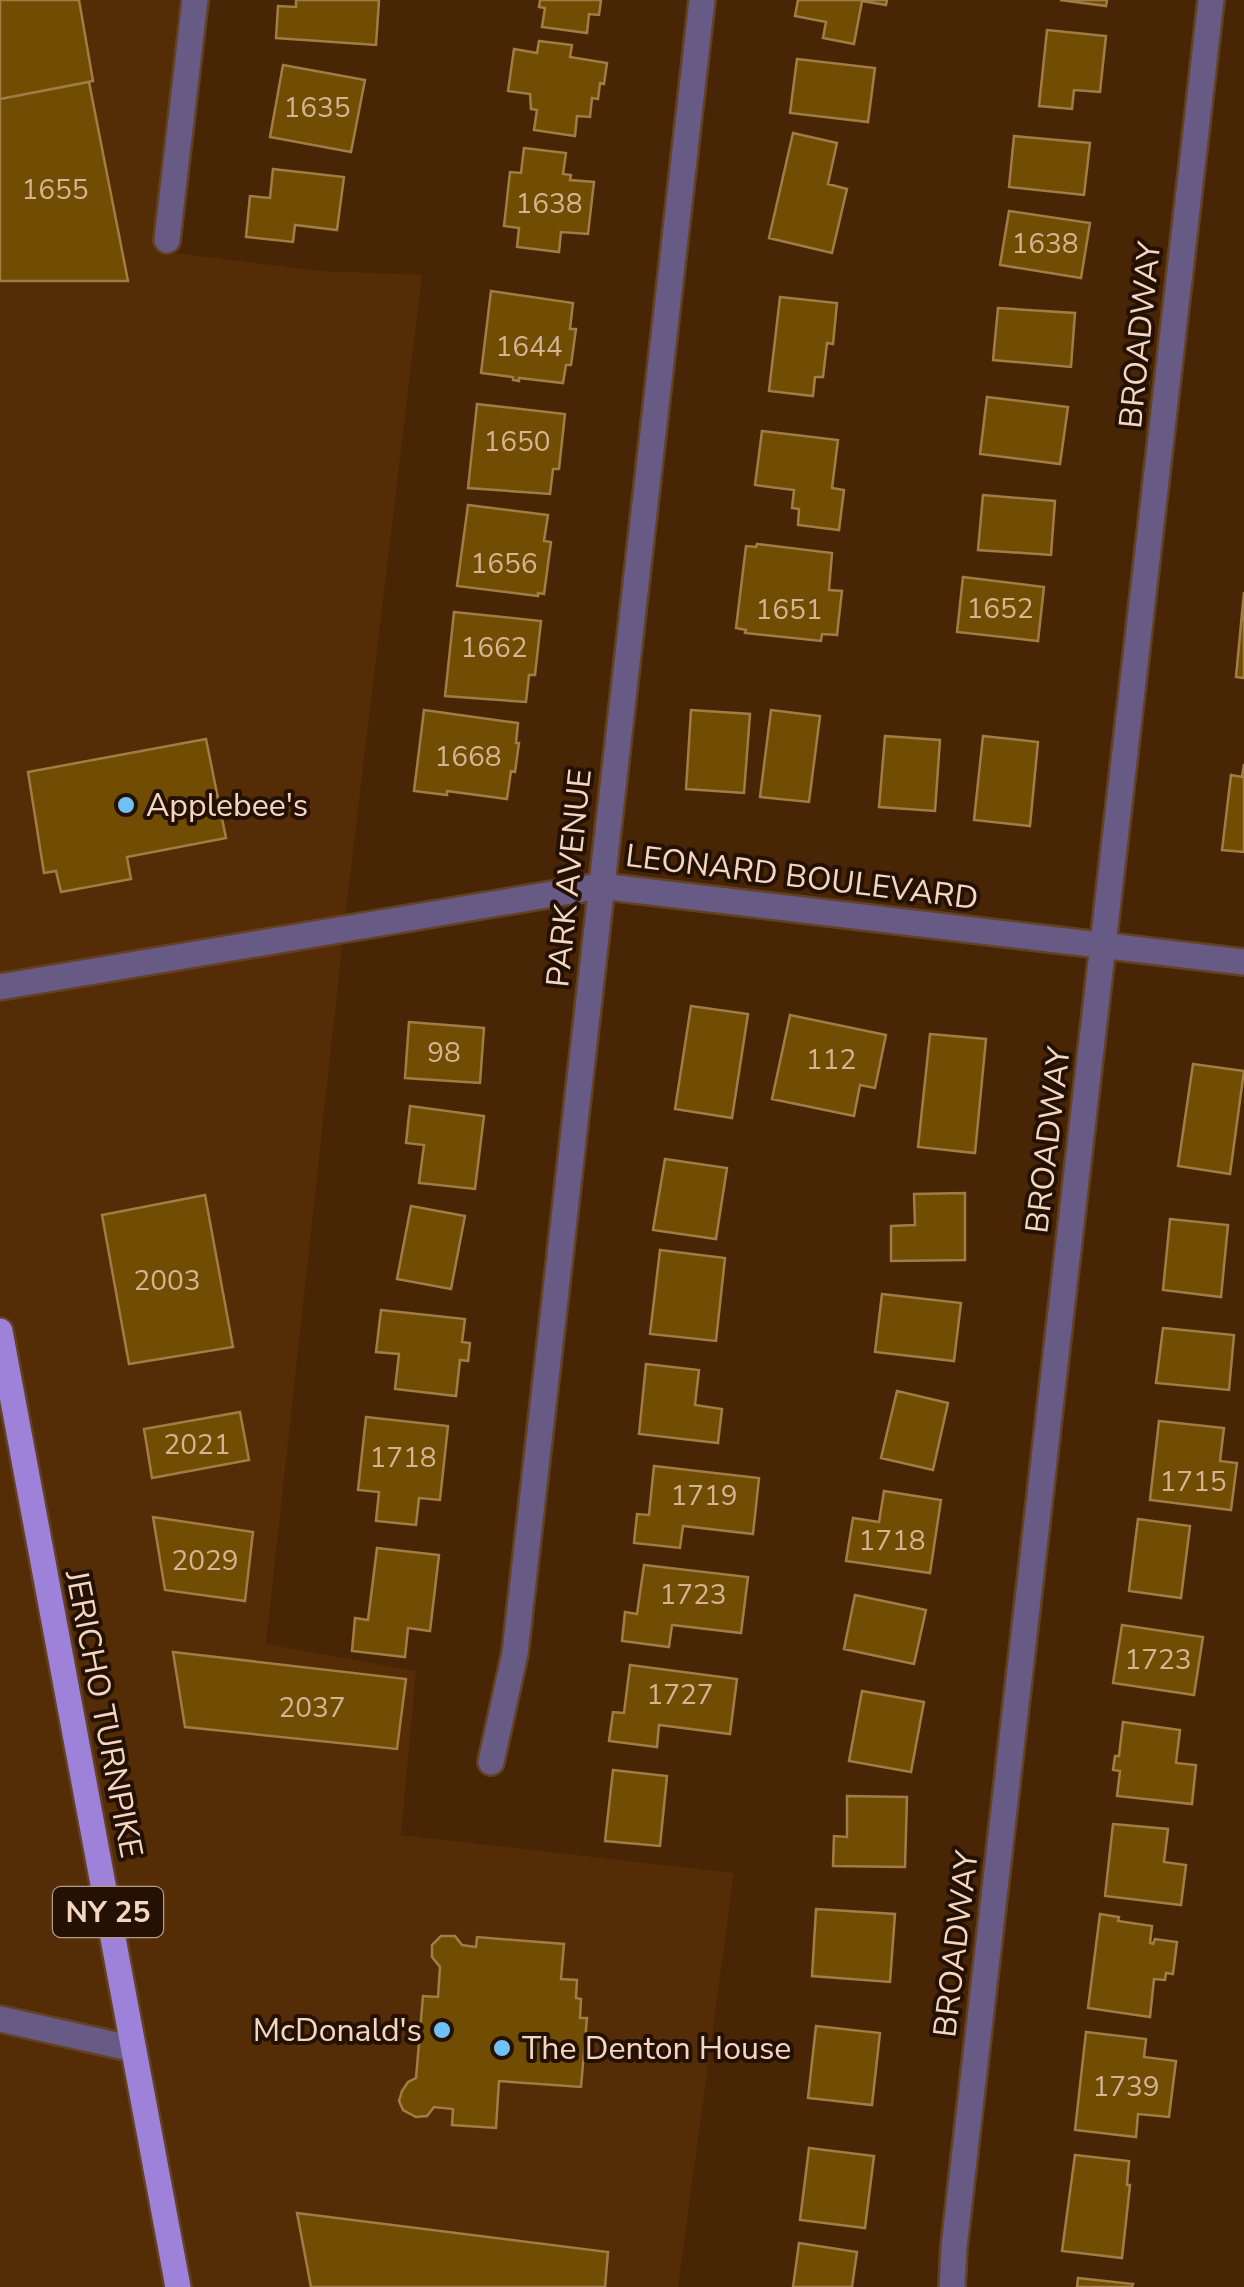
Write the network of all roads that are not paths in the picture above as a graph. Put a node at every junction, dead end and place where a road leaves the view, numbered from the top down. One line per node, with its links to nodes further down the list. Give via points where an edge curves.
1 (195, 0): 4 (street)
2 (702, 0): 5 (street, PARK AVENUE)
3 (1210, 0): 6 (street, BROADWAY)
4 (167, 240)
5 (600, 886): 6 (street, LEONARD BOULEVARD); 8 (street, LEONARD BOULEVARD); 10 (street, PARK AVENUE, via 515,1653)
6 (1103, 946): 7 (street, LEONARD BOULEVARD); 14 (street, BROADWAY)
7 (1244, 962)
8 (0, 987)
9 (0, 1331): 12 (main road, JERICHO TURNPIKE / NY 25)
10 (491, 1762)
11 (0, 2019): 12 (street)
12 (134, 2049): 13 (main road, JERICHO TURNPIKE / NY 25)
13 (178, 2287)
14 (952, 2287)

